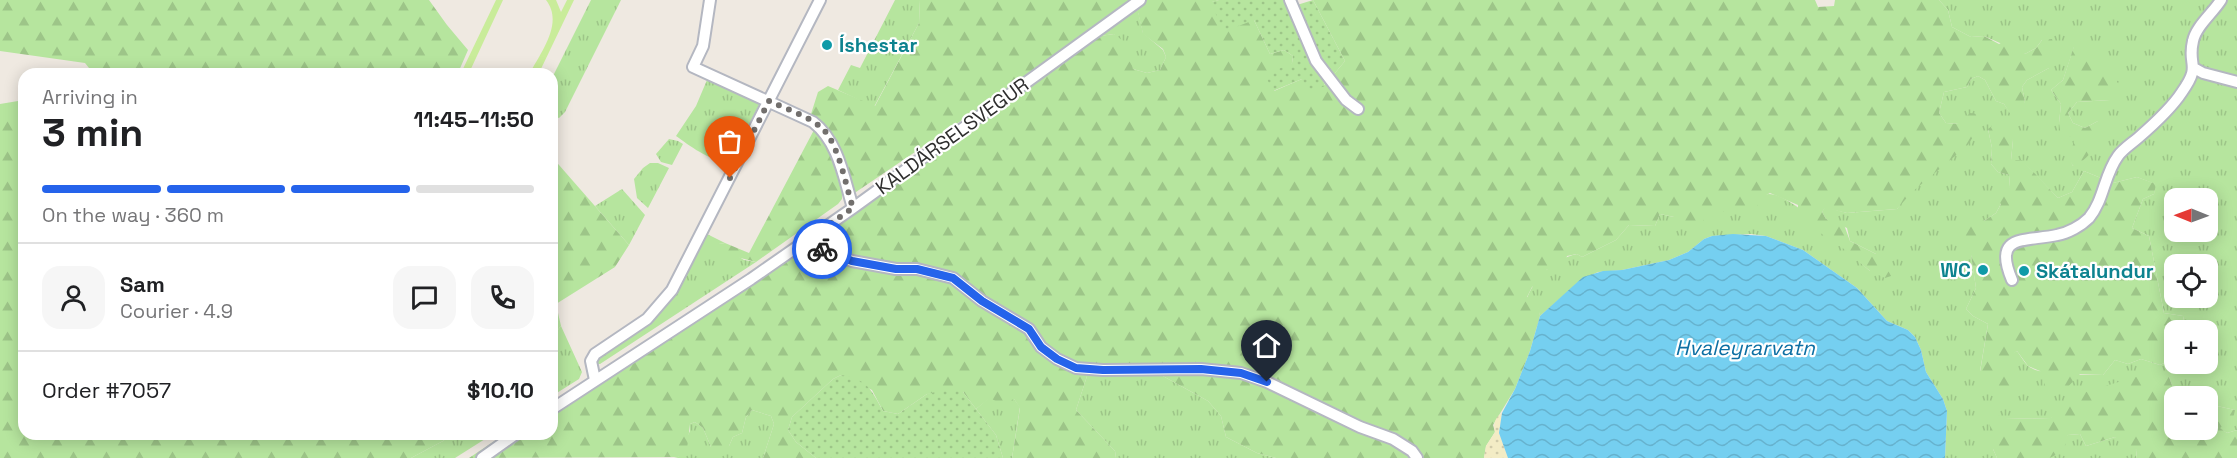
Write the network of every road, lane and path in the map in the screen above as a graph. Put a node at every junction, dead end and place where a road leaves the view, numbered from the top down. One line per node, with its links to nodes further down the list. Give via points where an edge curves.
1 (710, 0): 8 (street, via 703,46 693,67)
2 (820, 0): 8 (street)
3 (1140, 0): 10 (street, KALDÁRSELSVEGUR)
4 (1290, 0): 9 (street, via 1316,61 1346,100)
5 (2221, 0): 6 (street, via 2192,41)
6 (2194, 68): 7 (street); 12 (street, via 2179,96 2116,158 2088,219 2060,235 2027,238 2009,246 2006,263)
7 (2237, 82)
8 (769, 101): 10 (street, via 824,130); 13 (street, via 672,290 647,319 595,354 591,362)
9 (1358, 109)
10 (853, 208): 11 (street, KALDÁRSELSVEGUR)
11 (809, 238): 13 (street, KALDÁRSELSVEGUR); 17 (street, via 823,250 852,261 953,278 1029,329 1041,347 1057,359 1076,368 1241,373 1393,439)
12 (2012, 280)
13 (595, 380): 14 (street, KALDÁRSELSVEGUR)
14 (558, 406)
15 (508, 440): 16 (street)
16 (482, 458)
17 (1417, 458)

